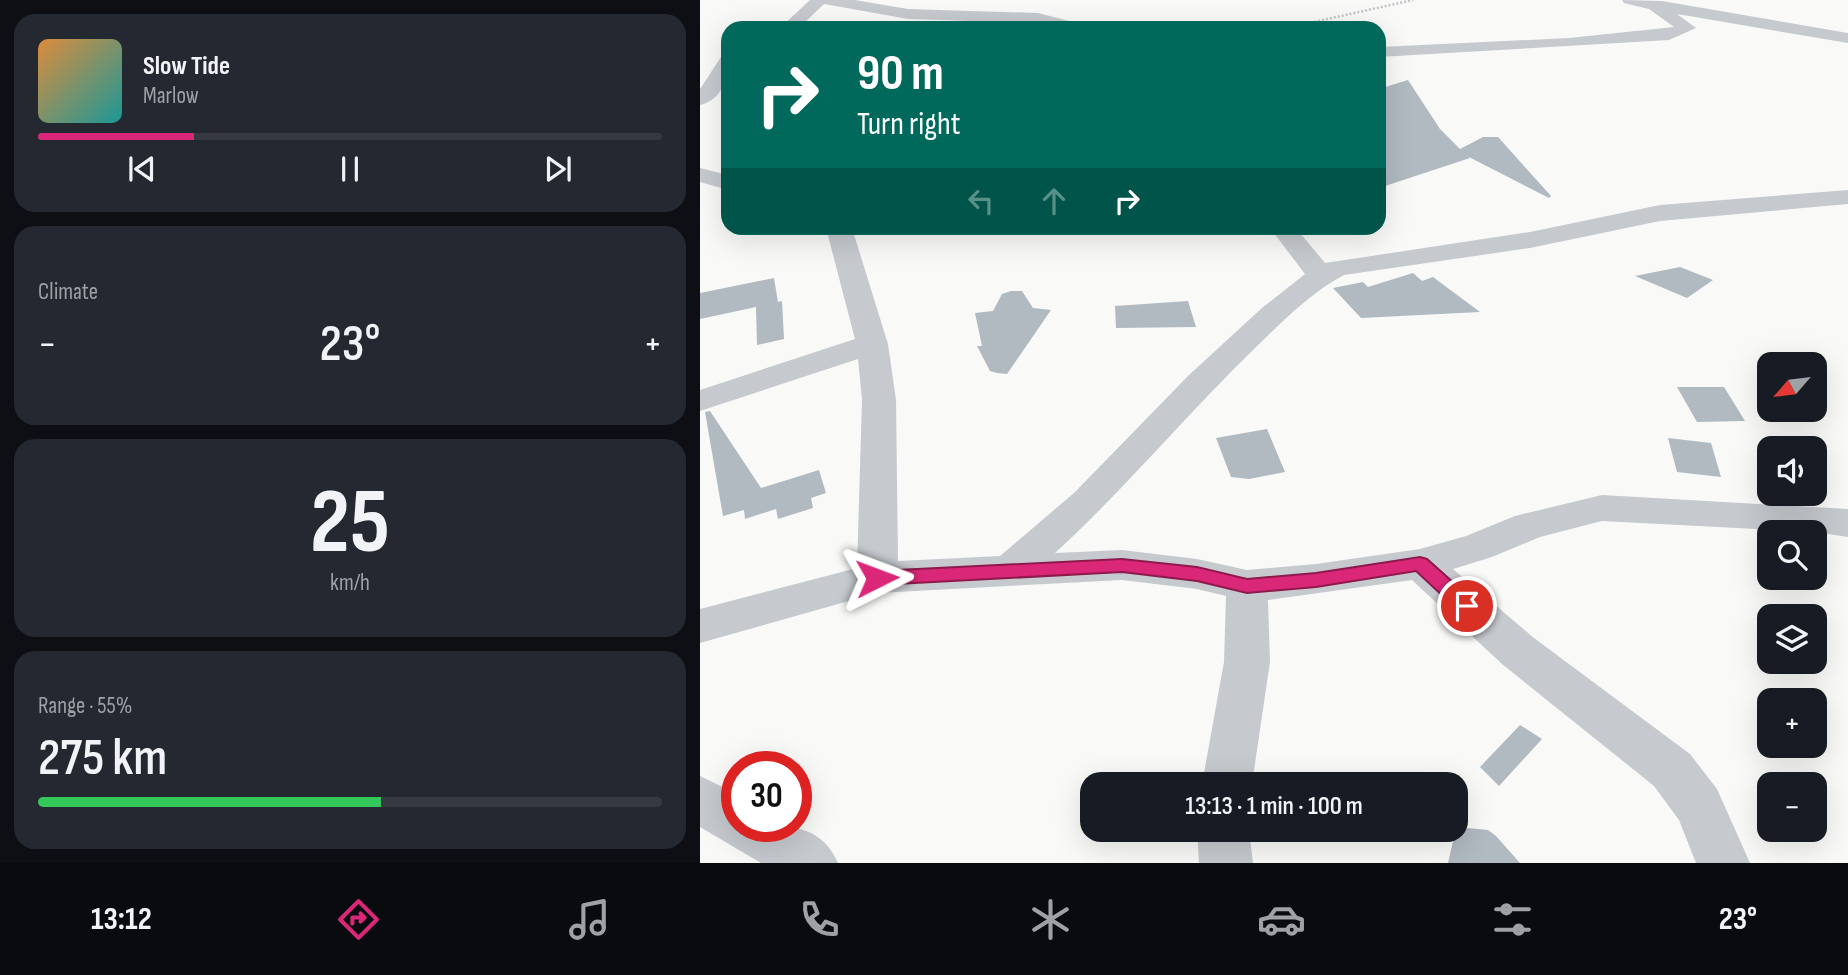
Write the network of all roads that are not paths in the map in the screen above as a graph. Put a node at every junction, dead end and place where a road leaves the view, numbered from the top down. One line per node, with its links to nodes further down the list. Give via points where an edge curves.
1 (819, 0): 5 (street)
2 (827, 0): 6 (street, via 908,14)
3 (1630, 0): 4 (street)
4 (1654, 5): 7 (street); 8 (street, via 1687,28 1669,35 1569,43)
5 (796, 21)
6 (1043, 21)
7 (1848, 38)
8 (1386, 52)
9 (721, 74): 10 (street)
10 (700, 99)
11 (700, 175): 12 (street)
12 (721, 181)
13 (1848, 197): 16 (street, via 1660,213 1530,240 1352,265)
14 (836, 235): 17 (street)
15 (1289, 235): 16 (street)
16 (1321, 276): 21 (street, via 1200,382 1087,502)
17 (872, 344): 18 (street); 22 (street, via 878,400)
18 (700, 401)
19 (1848, 523): 20 (street, via 1602,508 1529,526)
20 (1420, 564): 23 (street); 32 (street, via 1518,651 1672,770 1699,806)
21 (1010, 571): 22 (street); 23 (street, via 1122,565 1197,574)
22 (877, 578): 24 (street)
23 (1247, 586): 25 (street, via 1247,662)
24 (700, 626)
25 (1229, 772)
26 (700, 800): 27 (street)
27 (721, 812)
28 (774, 842): 30 (street)
29 (1224, 842): 31 (street)
30 (811, 863)
31 (1226, 863)
32 (1723, 863)

